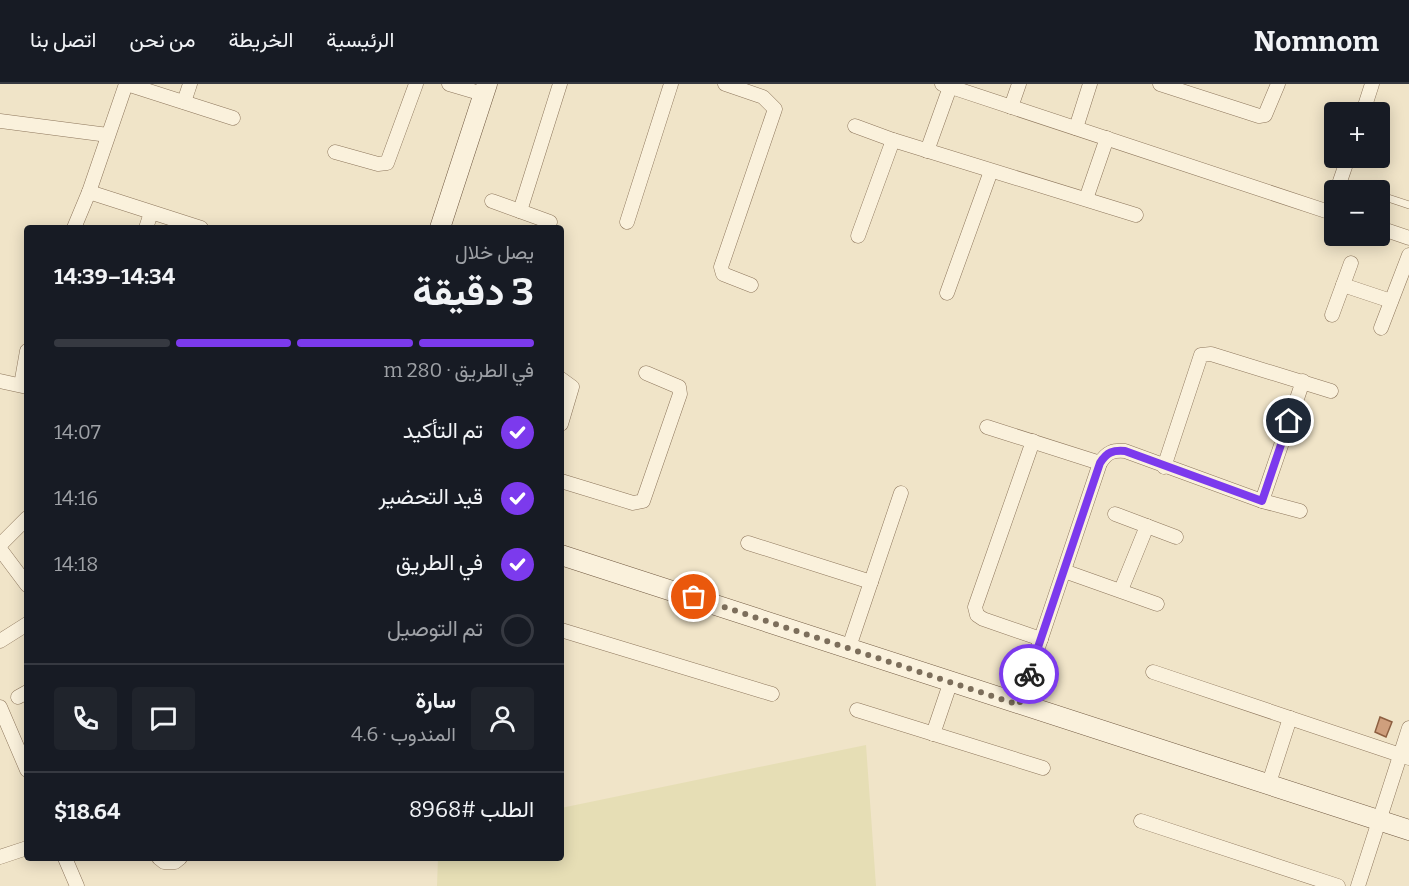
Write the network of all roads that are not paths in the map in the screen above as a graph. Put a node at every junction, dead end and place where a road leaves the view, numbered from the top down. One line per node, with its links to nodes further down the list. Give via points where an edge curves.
1 (126, 84): 15 (street); 22 (street)
2 (190, 84): 15 (street)
3 (416, 84): 26 (street, via 387,163)
4 (449, 84): 14 (street)
5 (560, 84): 34 (street)
6 (671, 84): 38 (street)
7 (725, 84): 48 (street, via 763,97 775,109 721,267 728,277)
8 (1019, 84): 17 (street)
9 (1090, 84): 21 (street)
10 (1160, 84): 11 (street, via 1259,116 1269,110)
11 (1278, 84)
12 (1372, 84): 16 (street)
13 (946, 85): 17 (street); 25 (street)
14 (485, 89): 42 (main road)
15 (184, 102): 18 (street)
16 (1366, 102)
17 (1011, 107): 21 (street)
18 (233, 118)
19 (0, 121): 22 (street)
20 (855, 126): 24 (street)
21 (1076, 128): 23 (street)
22 (108, 135): 28 (street)
23 (1107, 138): 29 (street); 33 (street)
24 (893, 140): 25 (street); 44 (street)
25 (927, 151): 27 (street)
26 (335, 152)
27 (991, 171): 29 (street); 50 (street)
28 (89, 192): 35 (street); 39 (street)
29 (1086, 199): 36 (street)
30 (1390, 199): 32 (lane)
31 (492, 201): 34 (street)
32 (1409, 205)
33 (1324, 210)
34 (520, 211): 37 (street)
35 (152, 213): 40 (street); 41 (street)
36 (1137, 215)
37 (550, 222)
38 (627, 222)
39 (75, 225)
40 (147, 225)
41 (191, 225)
42 (441, 225)
43 (1390, 231): 45 (street)
44 (858, 236)
45 (1409, 238)
46 (1409, 255): 51 (street)
47 (1351, 263): 49 (street)
48 (751, 285)
49 (1343, 285): 51 (street); 52 (street)
50 (947, 293)
51 (1391, 301): 53 (street)
52 (1332, 315)
53 (1381, 328)
54 (646, 373): 65 (street, via 672,382 679,387 680,394 643,501 633,503)
55 (0, 381): 58 (street)
56 (564, 381): 60 (street, via 572,387)
57 (1303, 381): 59 (street); 64 (street, via 1211,354 1201,355); 67 (street)
58 (24, 386)
59 (1332, 391)
60 (564, 414)
61 (987, 427): 62 (street)
62 (1033, 441): 63 (street); 83 (street, via 975,607 983,620)
63 (1100, 463): 64 (street, via 1114,450); 76 (street)
64 (1164, 467): 67 (street)
65 (564, 482)
66 (901, 493): 78 (street)
67 (1262, 501): 68 (street)
68 (1300, 511)
69 (1115, 514): 71 (street)
70 (24, 521): 74 (street)
71 (1147, 526): 72 (street); 79 (street)
72 (1176, 537)
73 (748, 543): 78 (street)
74 (0, 547): 77 (street)
75 (564, 556): 85 (main road)
76 (1064, 572): 79 (street); 83 (street)
77 (24, 581)
78 (871, 582): 85 (street)
79 (1121, 590): 80 (street)
80 (1157, 604)
81 (24, 626): 84 (street)
82 (564, 631): 88 (street)
83 (1041, 639): 89 (street)
84 (0, 641)
85 (849, 647): 87 (main road)
86 (1153, 672): 92 (street)
87 (951, 681): 89 (main road); 94 (street)
88 (772, 693)
89 (1019, 705): 98 (main road)
90 (0, 707): 96 (street)
91 (857, 710): 94 (street)
92 (1290, 718): 95 (street); 98 (street)
93 (1409, 728): 95 (street)
94 (933, 734): 97 (street)
95 (1405, 757): 100 (street)
96 (24, 763)
97 (1043, 768)
98 (1268, 786): 100 (main road)
99 (1141, 821): 106 (street)
100 (1380, 822): 101 (main road); 107 (street)
101 (1409, 830)
102 (24, 849): 103 (street)
103 (0, 857)
104 (66, 861): 105 (street)
105 (77, 886)
106 (1338, 886)
107 (1358, 886)

